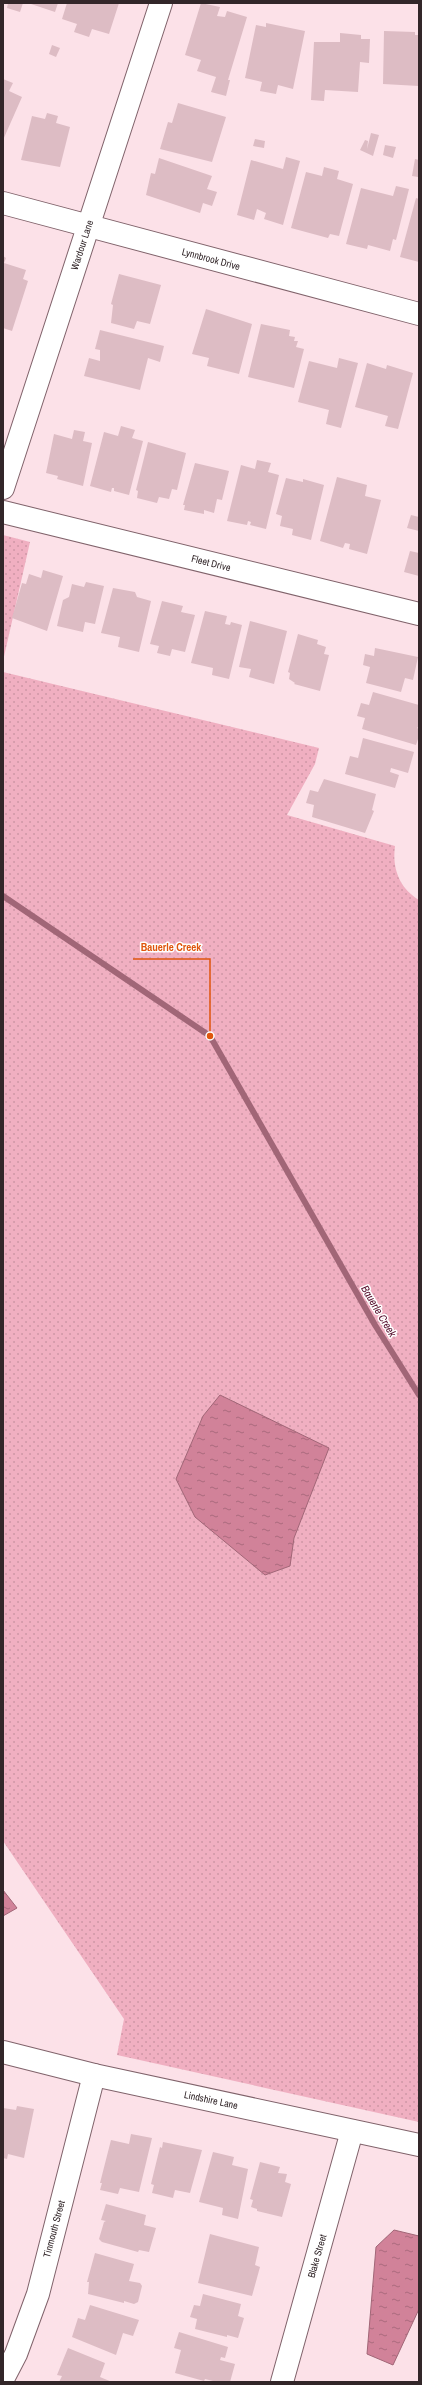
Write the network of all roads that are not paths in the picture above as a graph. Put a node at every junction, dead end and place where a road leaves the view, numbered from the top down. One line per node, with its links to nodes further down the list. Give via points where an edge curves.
1 (161, 3): 3 (street, Wardour Lane)
2 (3, 203): 3 (street, Lynnbrook Drive)
3 (88, 226): 4 (street, Lynnbrook Drive); 5 (street, Wardour Lane)
4 (419, 314)
5 (3, 488)
6 (3, 512): 7 (street, Fleet Drive)
7 (419, 614)
8 (3, 2052): 9 (street, Lindshire Lane)
9 (94, 2075): 10 (street, Lindshire Lane); 12 (street, Tinmouth Street, via 38,2294 16,2354)
10 (352, 2131): 11 (street, Lindshire Lane); 13 (street, Blake Street)
11 (419, 2146)
12 (3, 2379)
13 (282, 2382)

